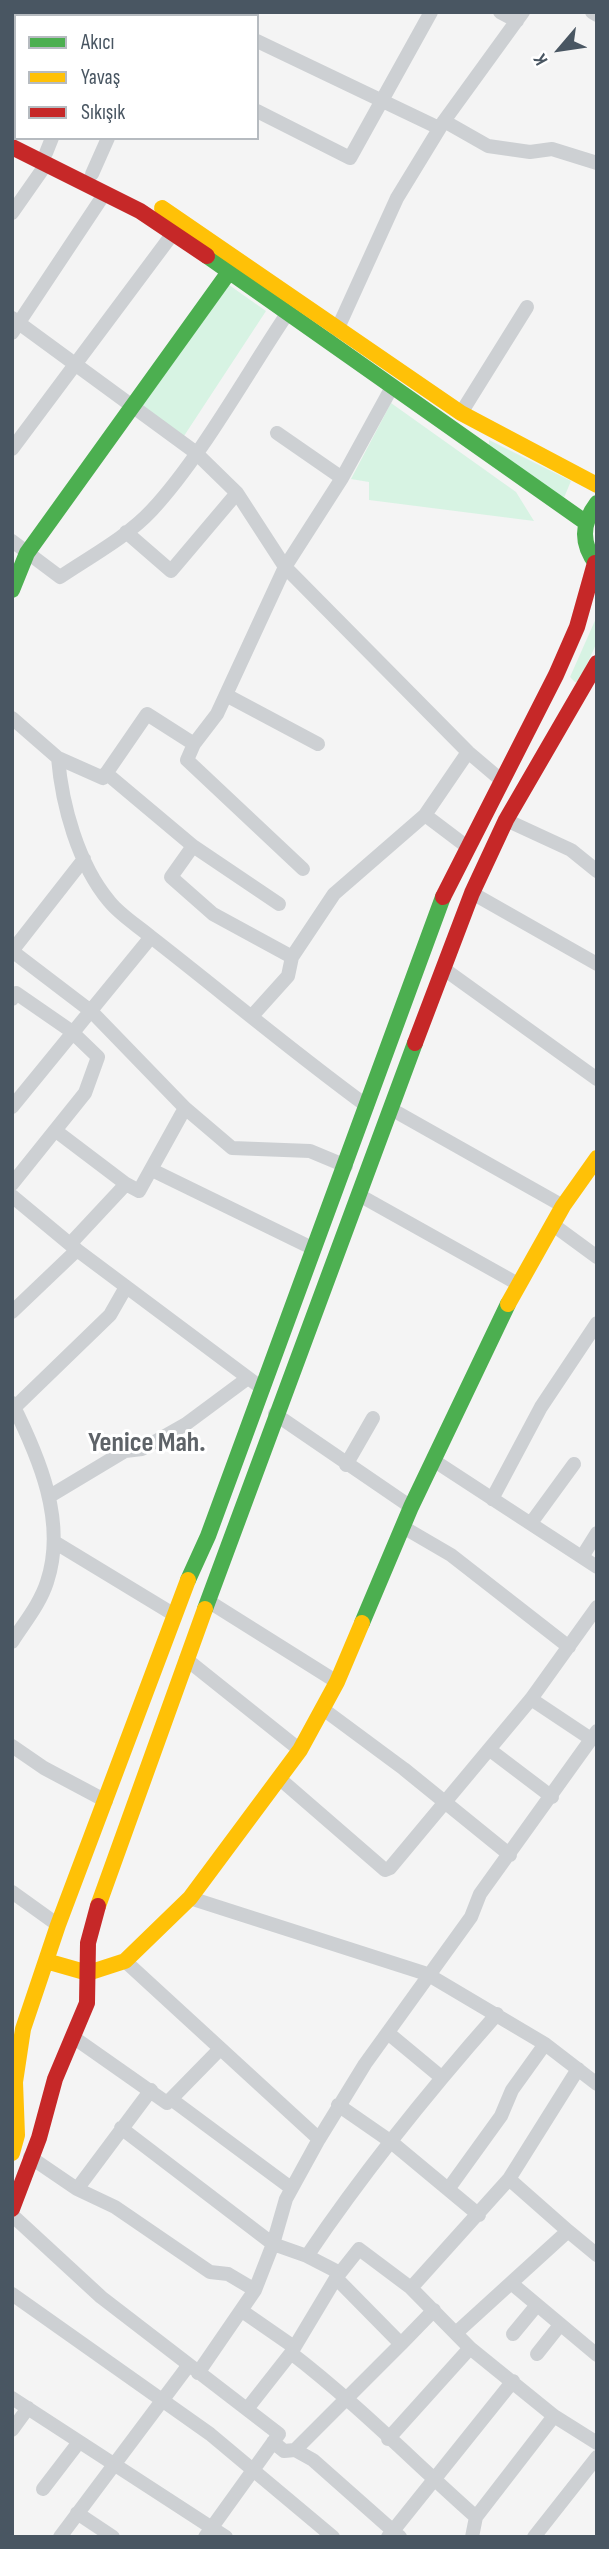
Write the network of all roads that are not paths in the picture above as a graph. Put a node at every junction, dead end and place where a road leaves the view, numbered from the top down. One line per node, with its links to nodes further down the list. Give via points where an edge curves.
1 (431, 12): 7 (street)
2 (500, 12): 5 (street)
3 (592, 12): 4 (street)
4 (597, 15)
5 (520, 17): 9 (street)
6 (259, 42): 7 (street)
7 (383, 100): 8 (street, via 350,158); 9 (street)
8 (259, 112)
9 (441, 125): 14 (street, via 488,146 530,152 552,149); 23 (street, via 397,198)
10 (17, 140): 13 (main road)
11 (107, 140): 15 (street)
12 (12, 148): 13 (main road)
13 (48, 152): 15 (main road); 16 (main road); 17 (street)
14 (597, 163)
15 (92, 174): 23 (main road, via 200,231)
16 (105, 193): 18 (main road); 22 (street)
17 (12, 213)
18 (174, 232): 19 (main road); 24 (street)
19 (229, 272): 21 (main road); 26 (main road)
20 (527, 307): 27 (street)
21 (287, 314): 25 (main road); 30 (street)
22 (15, 325): 24 (street)
23 (337, 330): 27 (main road)
24 (77, 365): 26 (street); 29 (street)
25 (391, 387): 31 (street); 35 (main road)
26 (134, 407): 30 (street); 38 (main road)
27 (461, 413): 32 (main road)
28 (277, 433): 31 (street)
29 (12, 449)
30 (195, 452): 33 (street); 36 (street, via 152,510)
31 (342, 478): 40 (street)
32 (597, 485)
33 (237, 493): 36 (street, via 171,571); 40 (street)
34 (597, 503): 35 (main road)
35 (585, 522): 39 (main road, via 584,540)
36 (126, 532): 38 (street, via 60,577)
37 (12, 541): 38 (street)
38 (27, 553): 41 (main road)
39 (596, 564): 50 (main road, via 572,639)
40 (285, 567): 43 (street); 47 (street)
41 (12, 590)
42 (597, 663): 52 (main road)
43 (226, 695): 45 (street); 46 (street)
44 (12, 718): 48 (street)
45 (194, 744): 49 (street, via 147,714); 56 (street, via 187,760)
46 (318, 744)
47 (468, 752): 50 (street); 51 (street)
48 (58, 758): 49 (street, via 103,778); 55 (street, via 61,792)
49 (106, 773): 53 (street)
50 (501, 780): 54 (main road)
51 (425, 816): 54 (street); 62 (street, via 334,894)
52 (506, 820): 57 (street, via 571,850); 58 (main road)
53 (193, 846): 59 (street); 62 (street, via 172,877 214,914)
54 (466, 846): 70 (main road, via 415,969)
55 (84, 859): 60 (street, via 109,902); 61 (street)
56 (303, 869)
57 (597, 871)
58 (472, 892): 63 (street); 64 (main road)
59 (279, 904)
60 (151, 937): 66 (street); 67 (street)
61 (12, 951): 66 (street)
62 (292, 957): 67 (street, via 288,976)
63 (597, 964)
64 (444, 969): 69 (street); 73 (main road)
65 (12, 999): 68 (street, via 16,993)
66 (92, 1012): 68 (street); 72 (street)
67 (252, 1016): 70 (street, via 295,1054)
68 (71, 1031): 71 (street); 74 (street, via 98,1057 85,1093)
69 (597, 1079)
70 (367, 1105): 76 (main road)
71 (12, 1107)
72 (185, 1108): 76 (street, via 232,1148 310,1151); 77 (street)
73 (391, 1109): 80 (main road); 82 (street)
74 (56, 1131): 78 (street); 79 (street)
75 (597, 1158): 82 (main road)
76 (346, 1166): 85 (main road)
77 (152, 1170): 79 (street, via 139,1191); 85 (street)
78 (12, 1184)
79 (126, 1184): 84 (street)
80 (359, 1195): 87 (street); 94 (main road)
81 (15, 1204): 84 (street)
82 (563, 1206): 83 (main road)
83 (552, 1224): 86 (street); 87 (main road)
84 (73, 1247): 88 (street); 89 (street)
85 (314, 1249): 92 (main road)
86 (597, 1257)
87 (518, 1284): 96 (main road)
88 (127, 1287): 91 (street); 93 (street, via 110,1315)
89 (12, 1312)
90 (597, 1323): 100 (street, via 541,1407)
91 (248, 1378): 92 (street); 99 (street, via 186,1424 142,1448 125,1451)
92 (262, 1389): 110 (main road, via 208,1536)
93 (13, 1405): 99 (street)
94 (275, 1414): 98 (street); 108 (main road)
95 (373, 1418): 98 (street)
96 (433, 1460): 100 (street); 101 (main road)
97 (574, 1464): 102 (street)
98 (346, 1465): 101 (street)
99 (50, 1496): 105 (street)
100 (492, 1499): 102 (street)
101 (411, 1507): 103 (main road)
102 (531, 1523): 106 (street)
103 (403, 1527): 112 (street, via 451,1555); 114 (main road)
104 (597, 1533): 106 (street)
105 (56, 1544): 110 (street); 111 (street, via 40,1598)
106 (582, 1557): 107 (street)
107 (597, 1567)
108 (208, 1601): 113 (main road); 114 (street)
109 (597, 1607): 112 (street)
110 (173, 1614): 123 (main road)
111 (12, 1642)
112 (569, 1647): 115 (street)
113 (186, 1659): 119 (street); 131 (main road, via 95,1913)
114 (337, 1682): 116 (main road)
115 (531, 1699): 117 (street); 120 (street)
116 (323, 1709): 119 (main road); 124 (street)
117 (594, 1735): 122 (street)
118 (12, 1746): 123 (street)
119 (300, 1750): 121 (main road)
120 (490, 1750): 122 (street); 124 (street)
121 (280, 1779): 124 (street, via 385,1870); 127 (main road)
122 (552, 1797): 125 (street)
123 (106, 1801): 128 (main road)
124 (443, 1801): 125 (street)
125 (510, 1855): 132 (street)
126 (12, 1892): 128 (street)
127 (190, 1898): 130 (main road); 132 (street)
128 (58, 1925): 129 (main road)
129 (46, 1961): 131 (main road); 134 (main road)
130 (125, 1961): 131 (main road); 138 (street)
131 (88, 1973): 136 (main road, via 87,2003)
132 (427, 1974): 133 (street); 135 (street)
133 (497, 2014): 137 (street); 140 (street)
134 (18, 2025): 145 (main road)
135 (388, 2033): 140 (street); 146 (street)
136 (73, 2037): 141 (main road); 143 (street)
137 (545, 2044): 139 (street); 154 (street)
138 (220, 2049): 144 (street); 148 (street)
139 (578, 2069): 142 (street); 152 (street)
140 (441, 2077): 149 (street)
141 (55, 2079): 145 (main road, via 39,2094); 151 (main road)
142 (595, 2080)
143 (151, 2091): 144 (street, via 167,2103); 147 (street)
144 (172, 2099): 153 (street)
145 (14, 2104): 150 (main road, via 17,2135)
146 (338, 2105): 148 (street); 149 (street)
147 (121, 2128): 155 (street); 160 (street)
148 (319, 2139): 153 (street)
149 (390, 2141): 154 (street); 162 (street)
150 (12, 2153)
151 (30, 2157): 155 (street); 156 (main road)
152 (509, 2179): 157 (street); 159 (street)
153 (291, 2188): 160 (street)
154 (449, 2188): 157 (street)
155 (77, 2189): 166 (street, via 115,2207 210,2272 228,2274)
156 (12, 2209)
157 (479, 2214): 165 (street)
158 (12, 2215): 179 (street, via 101,2297)
159 (568, 2231): 161 (street); 164 (street)
160 (274, 2244): 162 (street); 166 (street)
161 (597, 2255)
162 (307, 2256): 163 (street)
163 (338, 2275): 165 (street, via 359,2249); 174 (street); 176 (street)
164 (511, 2283): 168 (street); 172 (street)
165 (411, 2288): 169 (street)
166 (255, 2290): 170 (street)
167 (12, 2294): 183 (street)
168 (537, 2305): 171 (street); 173 (street)
169 (434, 2310): 172 (street); 174 (street)
170 (242, 2311): 176 (street); 179 (street)
171 (560, 2325): 177 (street); 178 (street)
172 (456, 2333): 175 (street)
173 (513, 2334)
174 (401, 2344): 182 (street)
175 (470, 2348): 180 (street); 188 (street)
176 (292, 2350): 182 (street); 185 (street)
177 (595, 2350)
178 (537, 2354)
179 (193, 2369): 183 (street); 185 (street)
180 (513, 2381): 186 (street); 196 (street)
181 (12, 2398): 184 (street)
182 (349, 2398): 188 (street); 192 (street)
183 (163, 2400): 194 (street); 195 (street)
184 (28, 2408): 187 (street); 189 (street)
185 (247, 2409): 190 (street, via 279,2434)
186 (554, 2416): 191 (street); 199 (street)
187 (12, 2430)
188 (388, 2439): 196 (street)
189 (79, 2442): 194 (street); 197 (street)
190 (273, 2442): 192 (street, via 284,2451); 195 (street)
191 (597, 2443)
192 (296, 2450): 201 (street, via 313,2460)
193 (597, 2457): 207 (street)
194 (114, 2465): 198 (street); 200 (street)
195 (253, 2467): 200 (street); 202 (street)
196 (434, 2480): 199 (street); 201 (street)
197 (43, 2489)
198 (77, 2513): 203 (street); 204 (street)
199 (476, 2517): 206 (street)
200 (208, 2531): 205 (street)
201 (393, 2535)
202 (331, 2536)
203 (60, 2537)
204 (113, 2537)
205 (226, 2537)
206 (472, 2537)
207 (534, 2537)

